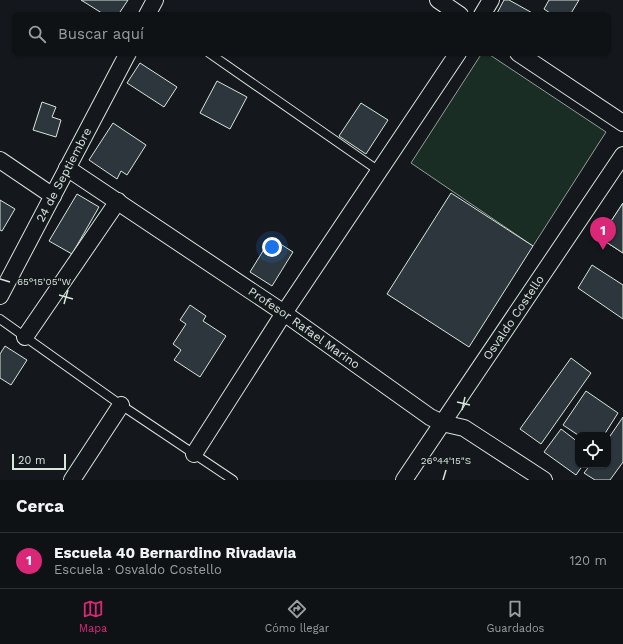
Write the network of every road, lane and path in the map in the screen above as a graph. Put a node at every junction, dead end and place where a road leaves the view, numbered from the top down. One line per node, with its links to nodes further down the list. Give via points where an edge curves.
1 (438, 0): 3 (street)
2 (491, 0): 4 (street)
3 (456, 12)
4 (484, 12)
5 (126, 56): 12 (street, 24 de Septiembre)
6 (212, 56): 13 (lane)
7 (456, 56): 13 (street)
8 (522, 56): 9 (street)
9 (623, 123)
10 (623, 155): 21 (street, Osvaldo Costello)
11 (0, 160): 14 (street)
12 (67, 168): 14 (street, 24 de Septiembre); 15 (street, Profesor Rafael Marino)
13 (379, 171): 17 (street)
14 (53, 196): 16 (street, 24 de Septiembre)
15 (118, 201): 17 (street, Profesor Rafael Marino); 19 (street)
16 (0, 296)
17 (284, 313): 21 (street, Profesor Rafael Marino); 22 (street)
18 (0, 319): 19 (lane)
19 (26, 337): 20 (lane)
20 (121, 405): 22 (lane); 23 (street)
21 (442, 423): 25 (street, Osvaldo Costello); 26 (street, Profesor Rafael Marino, via 464,428)
22 (194, 454): 24 (lane)
23 (72, 480)
24 (233, 480)
25 (404, 480)
26 (544, 480)

